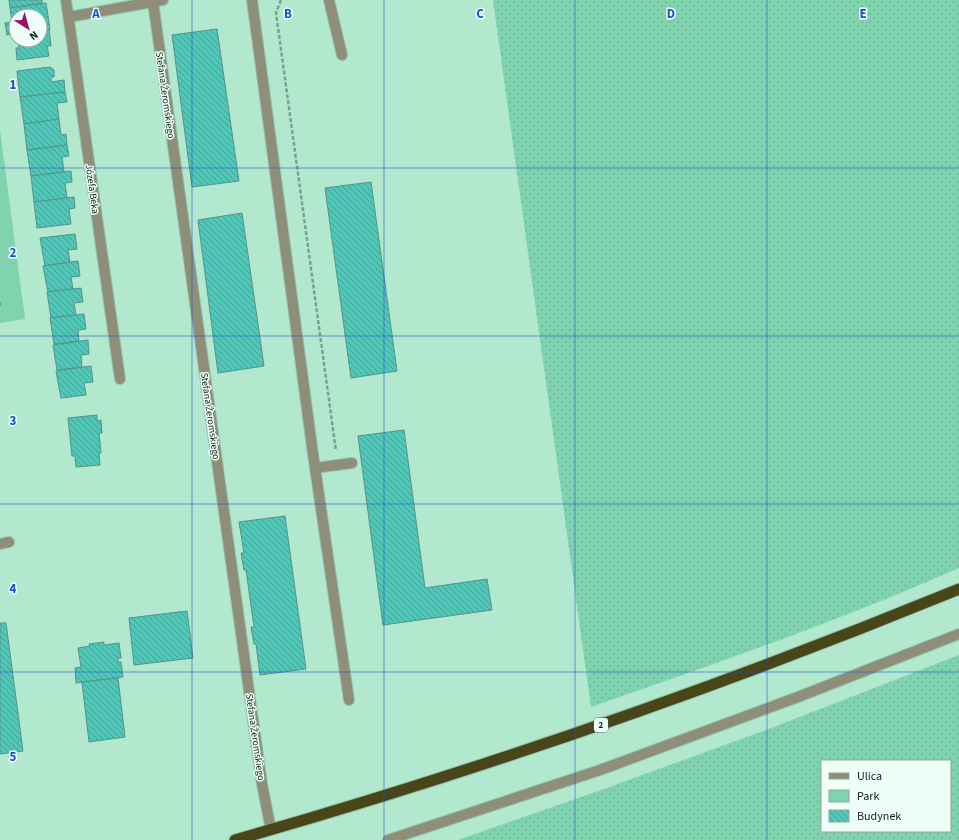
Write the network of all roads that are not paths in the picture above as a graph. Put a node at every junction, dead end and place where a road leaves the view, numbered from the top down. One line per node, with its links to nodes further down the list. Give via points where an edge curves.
1 (66, 0): 5 (street, Józefa Beka)
2 (252, 0): 9 (street)
3 (329, 0): 6 (street)
4 (158, 1): 5 (street); 13 (street, Stefana Żeromskiego, via 261,778)
5 (69, 17): 7 (street, Józefa Beka)
6 (342, 55)
7 (120, 379)
8 (352, 463): 9 (street)
9 (315, 468): 12 (street)
10 (959, 589): 13 (highway, 2, via 778,661 620,718 410,788)
11 (959, 634): 15 (street, via 607,768)
12 (349, 700)
13 (271, 830): 14 (highway, 2)
14 (235, 840)
15 (388, 840)

